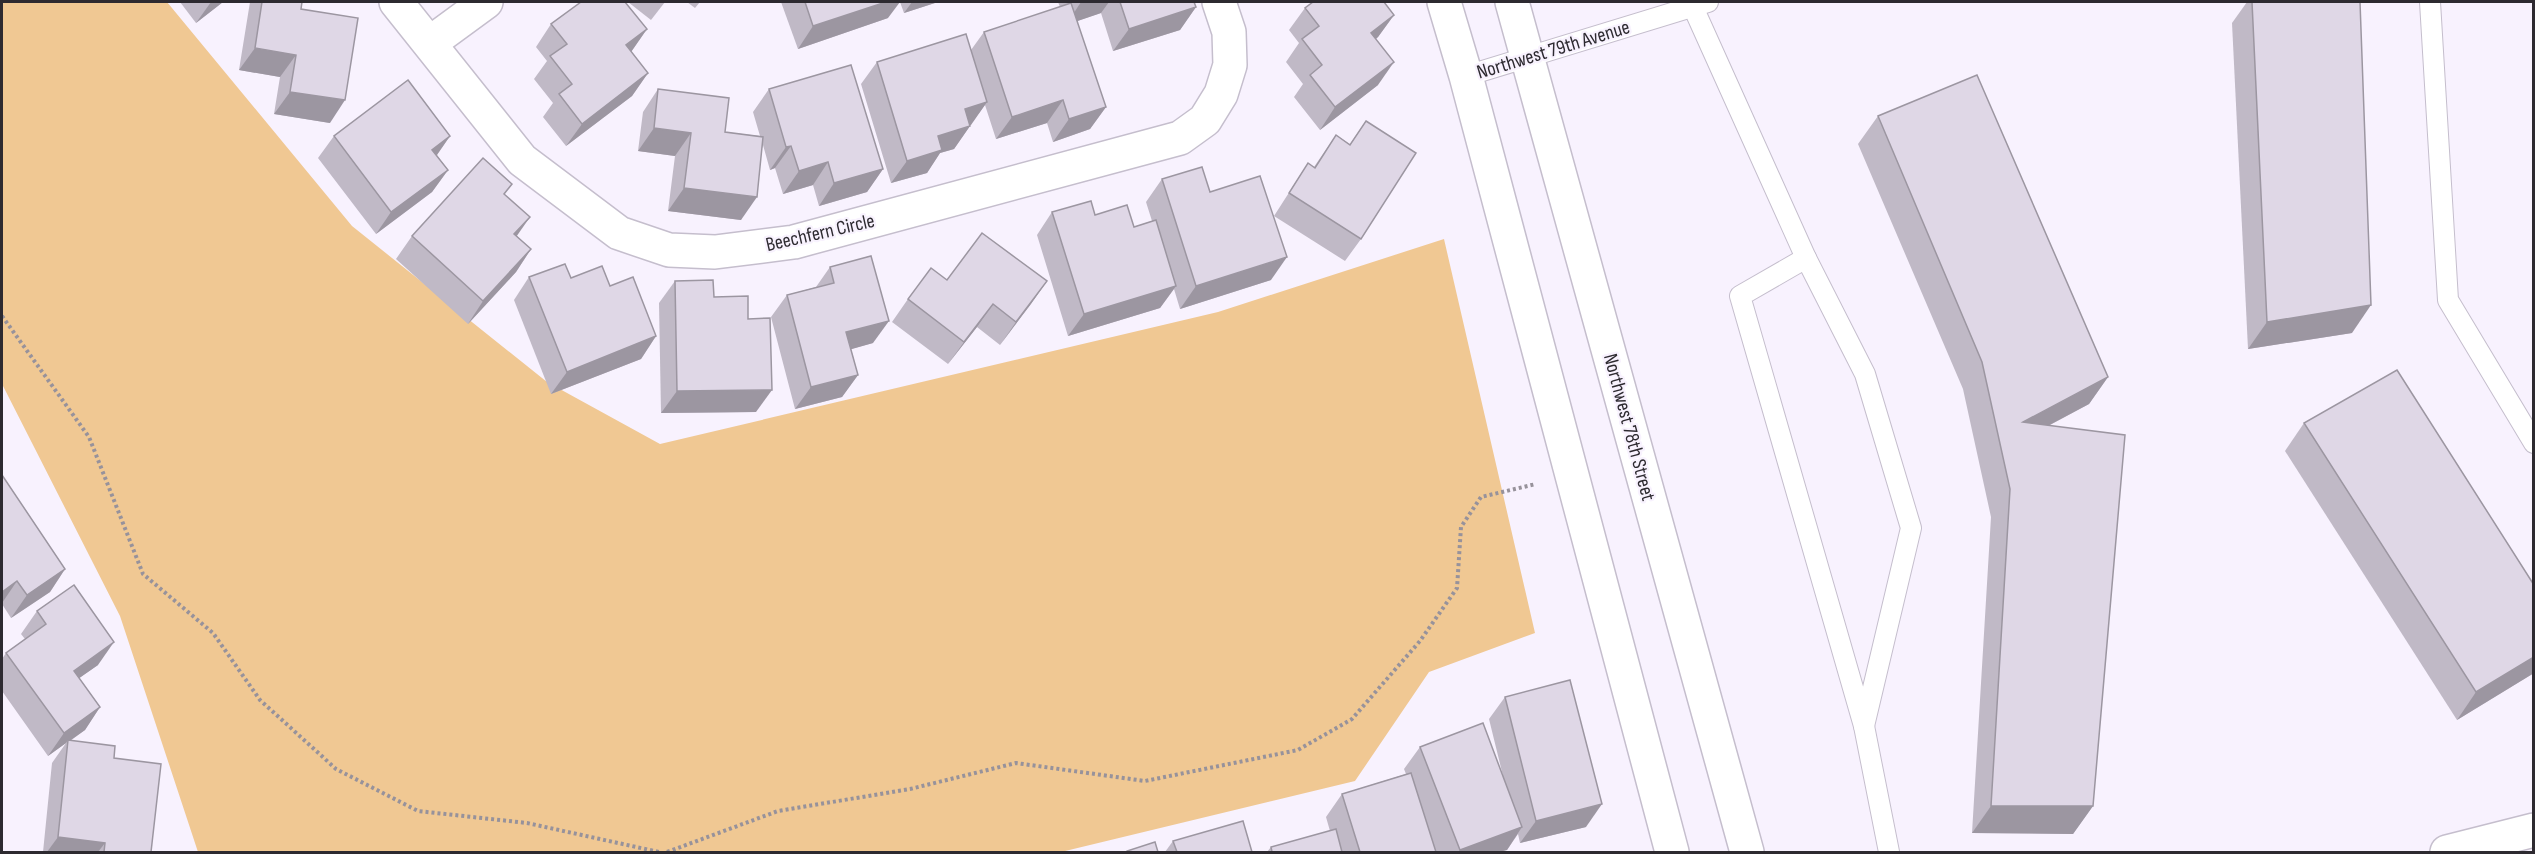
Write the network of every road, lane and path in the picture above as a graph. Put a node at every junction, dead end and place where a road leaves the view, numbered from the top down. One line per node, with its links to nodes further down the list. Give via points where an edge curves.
1 (396, 2): 8 (street, Beechfern Circle)
2 (486, 2): 8 (street)
3 (1219, 2): 8 (street, Beechfern Circle, via 1229,32 1230,65 1221,94 1205,120 1180,138 794,242 715,252 669,250 619,232 566,194 522,160)
4 (1444, 2): 10 (street)
5 (1512, 2): 9 (street, Northwest 78th Street)
6 (2430, 2): 13 (lane, via 2448,300)
7 (1700, 4): 9 (lane, Northwest 79th Avenue); 11 (lane)
8 (430, 44)
9 (1528, 58): 10 (lane, Northwest 79th Avenue); 20 (street, Northwest 78th Street)
10 (1466, 76): 14 (street)
11 (1806, 258): 15 (lane, via 1865,374 1911,528); 15 (lane, via 1740,296)
12 (2, 315): 17 (path, via 89,437 143,574 213,633 260,700 336,769 418,811 527,823)
13 (2534, 443)
14 (1572, 475): 18 (path, via 1481,497 1461,527 1457,588 1420,641 1352,719 1298,750 1145,781 1016,763 910,789 778,811); 19 (street)
15 (1864, 726): 21 (lane)
16 (2534, 830): 22 (street)
17 (659, 852)
18 (667, 852)
19 (1672, 852)
20 (1747, 852)
21 (1889, 852)
22 (2447, 852)

